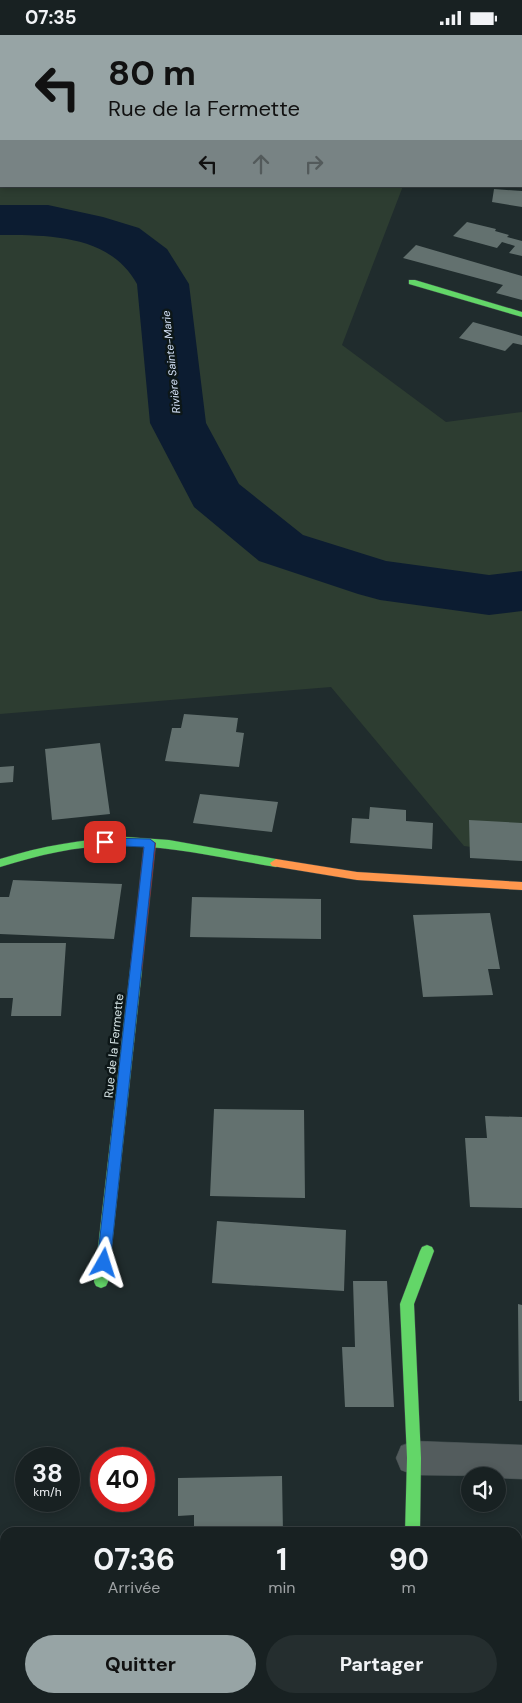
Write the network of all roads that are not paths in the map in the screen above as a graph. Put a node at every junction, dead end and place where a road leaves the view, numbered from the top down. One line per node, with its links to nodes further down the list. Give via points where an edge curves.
1 (412, 282): 2 (street)
2 (522, 315)
3 (150, 843): 4 (street, via 105,842 35,852); 5 (street, via 356,876); 7 (street, Rue de la Fermette)
4 (0, 863)
5 (522, 886)
6 (427, 1251): 8 (street, via 407,1304)
7 (102, 1282)
8 (414, 1458): 9 (street); 10 (street)
9 (522, 1462)
10 (412, 1527)

